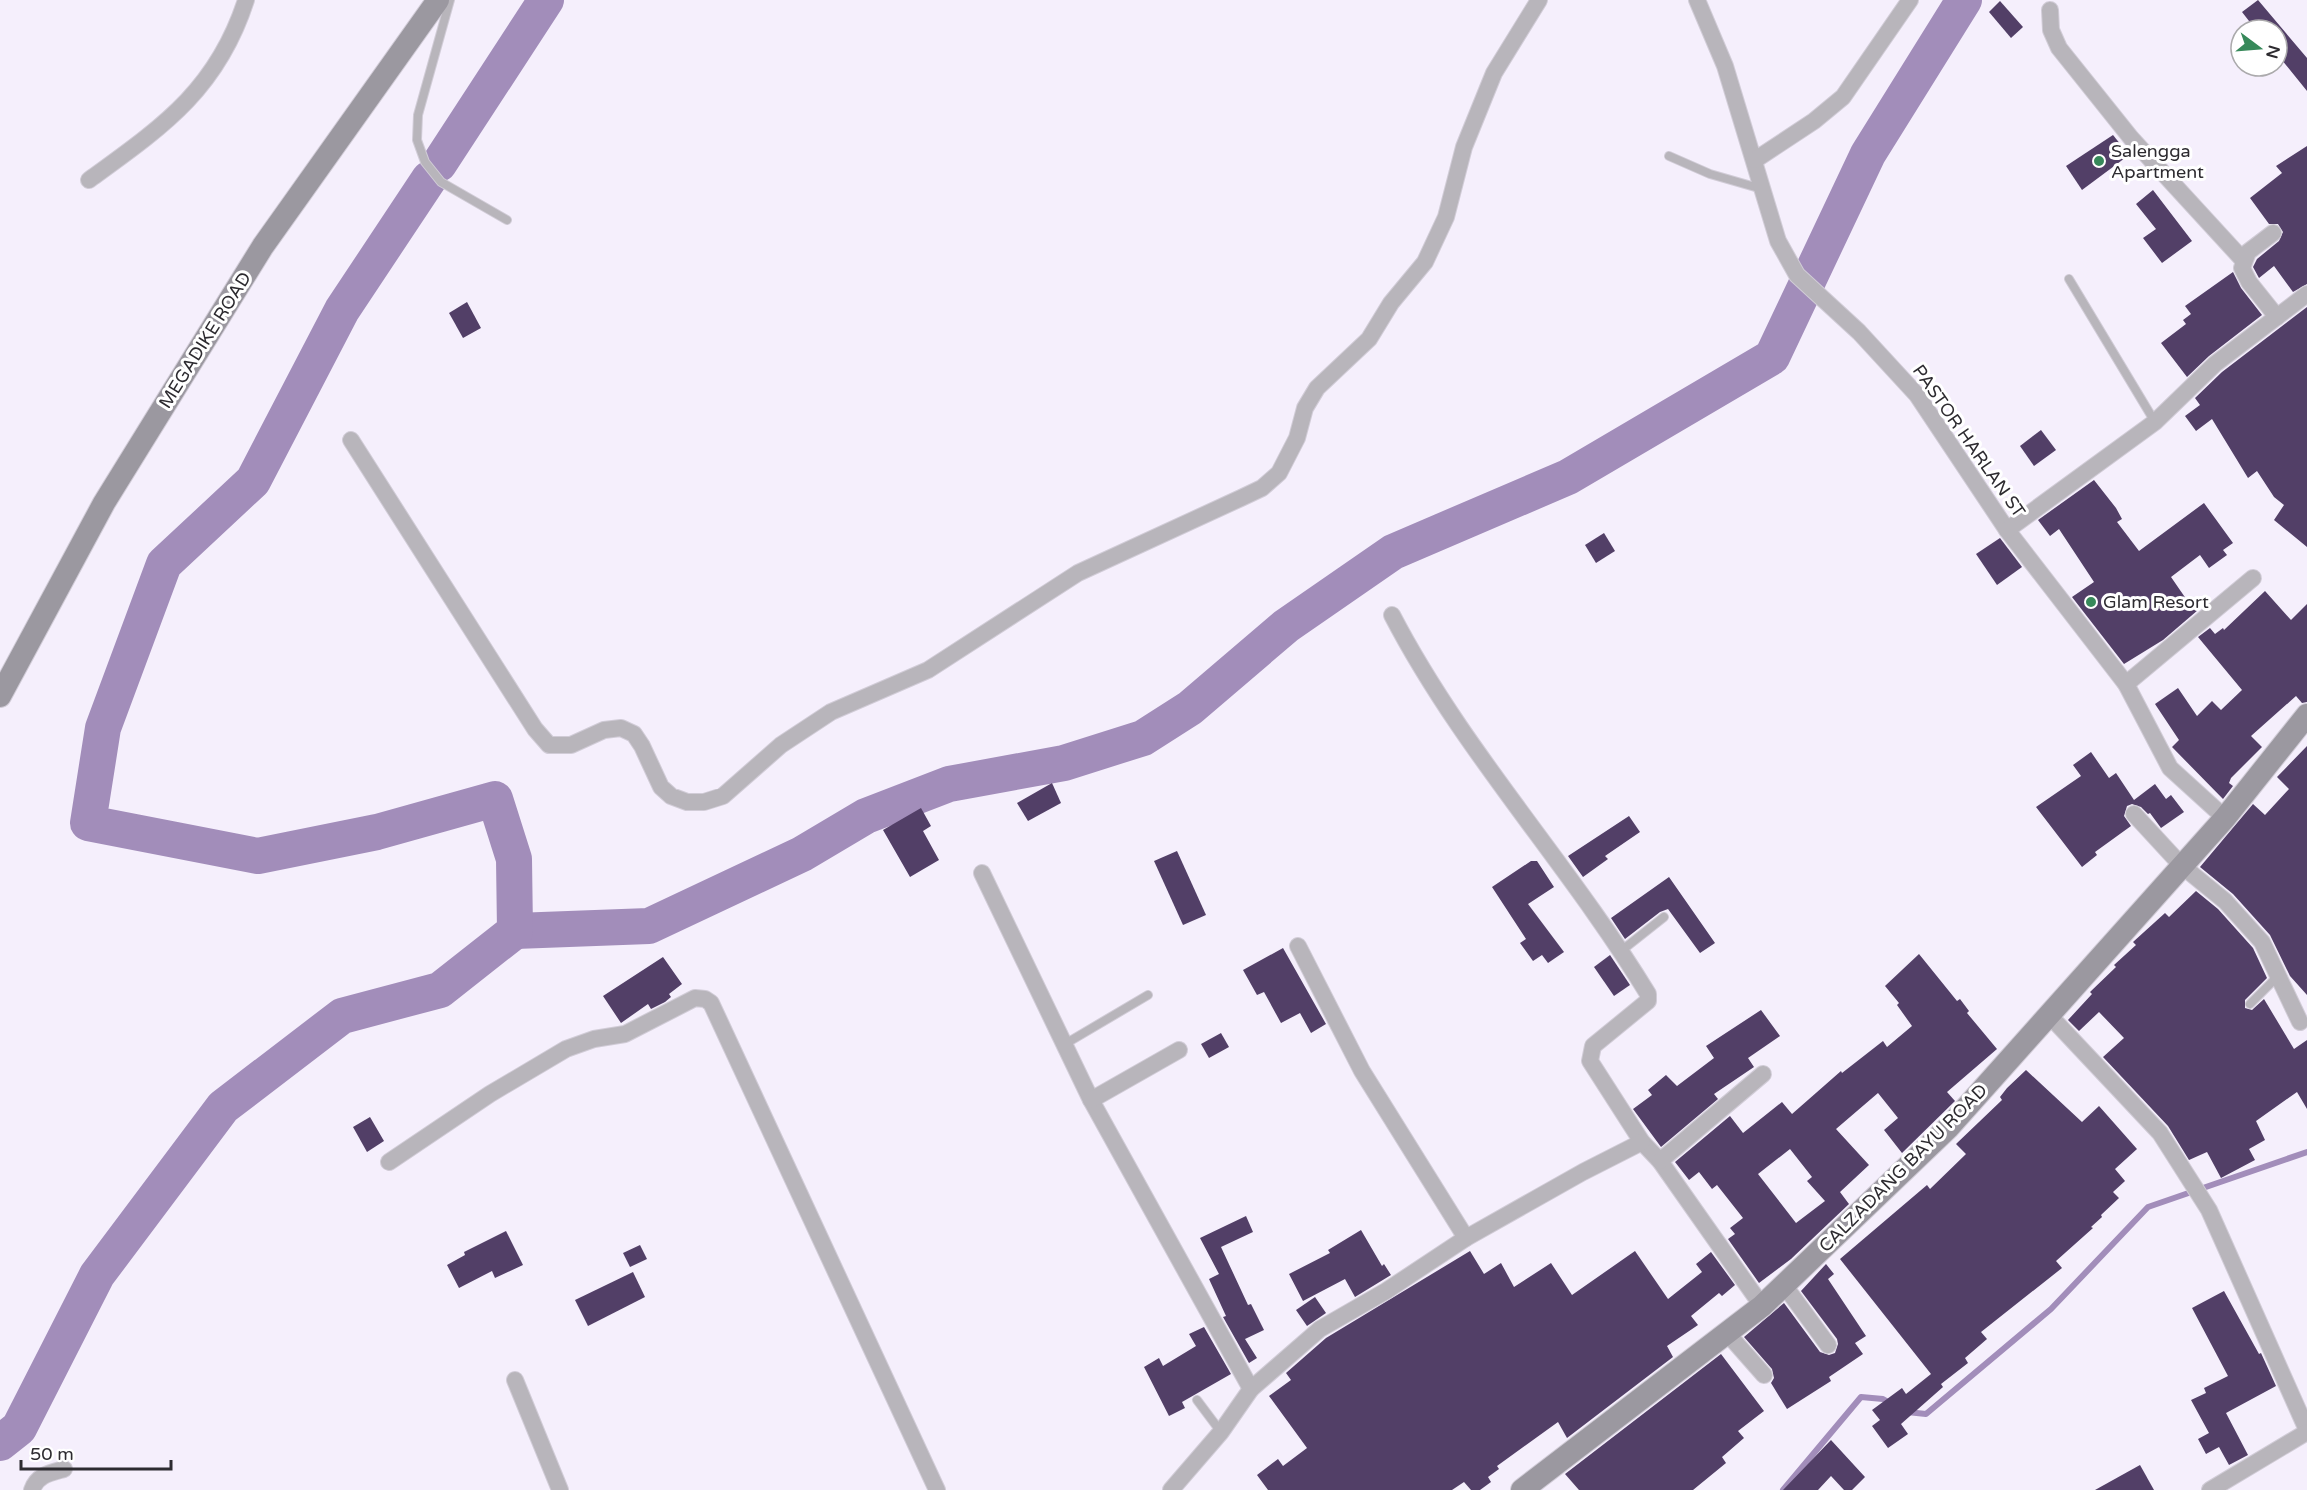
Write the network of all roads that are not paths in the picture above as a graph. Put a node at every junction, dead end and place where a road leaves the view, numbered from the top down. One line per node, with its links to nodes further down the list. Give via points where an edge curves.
1 (246, 0): 10 (street, via 223,57 204,82 161,128)
2 (438, 0): 24 (street, MEGADIKE ROAD, via 263,246 104,503)
3 (450, 0): 12 (lane, via 418,115 417,140 424,162 441,182)
4 (1539, 0): 19 (street, via 1494,73 1464,147 1446,217 1425,262 1391,303 1369,339 1317,388 1279,473 1262,488 1078,573 928,670 831,712 781,745 723,796 687,802 671,796 661,787 638,740 621,728 604,730 571,745 549,745 528,720)
5 (1697, 0): 9 (street, PASTOR HARLAN ST, via 1725,66)
6 (1910, 0): 9 (street, via 1843,97)
7 (2050, 10): 14 (street, via 2051,30 2059,48 2131,138)
8 (1669, 156): 11 (lane, via 1710,174)
9 (1755, 160): 11 (street, PASTOR HARLAN ST)
10 (89, 180)
11 (1762, 189): 20 (street, PASTOR HARLAN ST, via 1778,241 1797,275 1866,339 1917,395)
12 (507, 220)
13 (2273, 232): 14 (street)
14 (2243, 260): 17 (street, via 2242,268 2249,282)
15 (2069, 279): 18 (lane)
16 (2307, 294): 17 (street)
17 (2277, 317): 18 (street, via 2215,364)
18 (2156, 422): 20 (street)
19 (351, 440)
20 (2007, 530): 23 (street, PASTOR HARLAN ST)
21 (2253, 578): 23 (street)
22 (1392, 615): 32 (street, via 1468,737)
23 (2126, 684): 27 (street, PASTOR HARLAN ST, via 2170,768)
24 (0, 696)
25 (2307, 715): 27 (street, CALZADANG BAYU ROAD)
26 (2134, 814): 28 (street)
27 (2225, 818): 28 (street, CALZADANG BAYU ROAD)
28 (2181, 864): 33 (street, via 2248,926 2271,956); 36 (street, CALZADANG BAYU ROAD)
29 (982, 873): 38 (street)
30 (1664, 917): 32 (lane)
31 (1298, 946): 45 (street, via 1362,1071)
32 (1621, 951): 42 (street, via 1648,994 1648,1001 1593,1046 1590,1061)
33 (2277, 976): 35 (lane); 37 (street)
34 (1148, 995): 38 (lane)
35 (2250, 1004)
36 (2049, 1015): 46 (street, CALZADANG BAYU ROAD, via 1949,1127); 54 (street, via 2160,1133 2190,1179 2209,1210)
37 (2300, 1022)
38 (1065, 1044): 41 (street)
39 (1179, 1050): 41 (street)
40 (1763, 1074): 43 (street)
41 (1091, 1100): 52 (street)
42 (1642, 1142): 43 (street); 45 (street)
43 (1660, 1161): 47 (street)
44 (389, 1162): 59 (street, via 566,1049 625,1034 695,998 705,999 711,1003)
45 (1466, 1238): 52 (street, via 1320,1329)
46 (1784, 1285): 47 (street, CALZADANG BAYU ROAD); 49 (street)
47 (1762, 1306): 48 (street, CALZADANG BAYU ROAD)
48 (1727, 1333): 50 (street); 61 (street, CALZADANG BAYU ROAD)
49 (1828, 1345)
50 (1764, 1375)
51 (514, 1380): 58 (street)
52 (1251, 1389): 55 (street)
53 (1197, 1400): 55 (lane)
54 (2307, 1431): 62 (street)
55 (1221, 1432): 60 (street)
56 (64, 1469): 57 (street, via 36,1480)
57 (32, 1490)
58 (560, 1490)
59 (937, 1490)
60 (1171, 1490)
61 (1521, 1490)
62 (2210, 1490)

